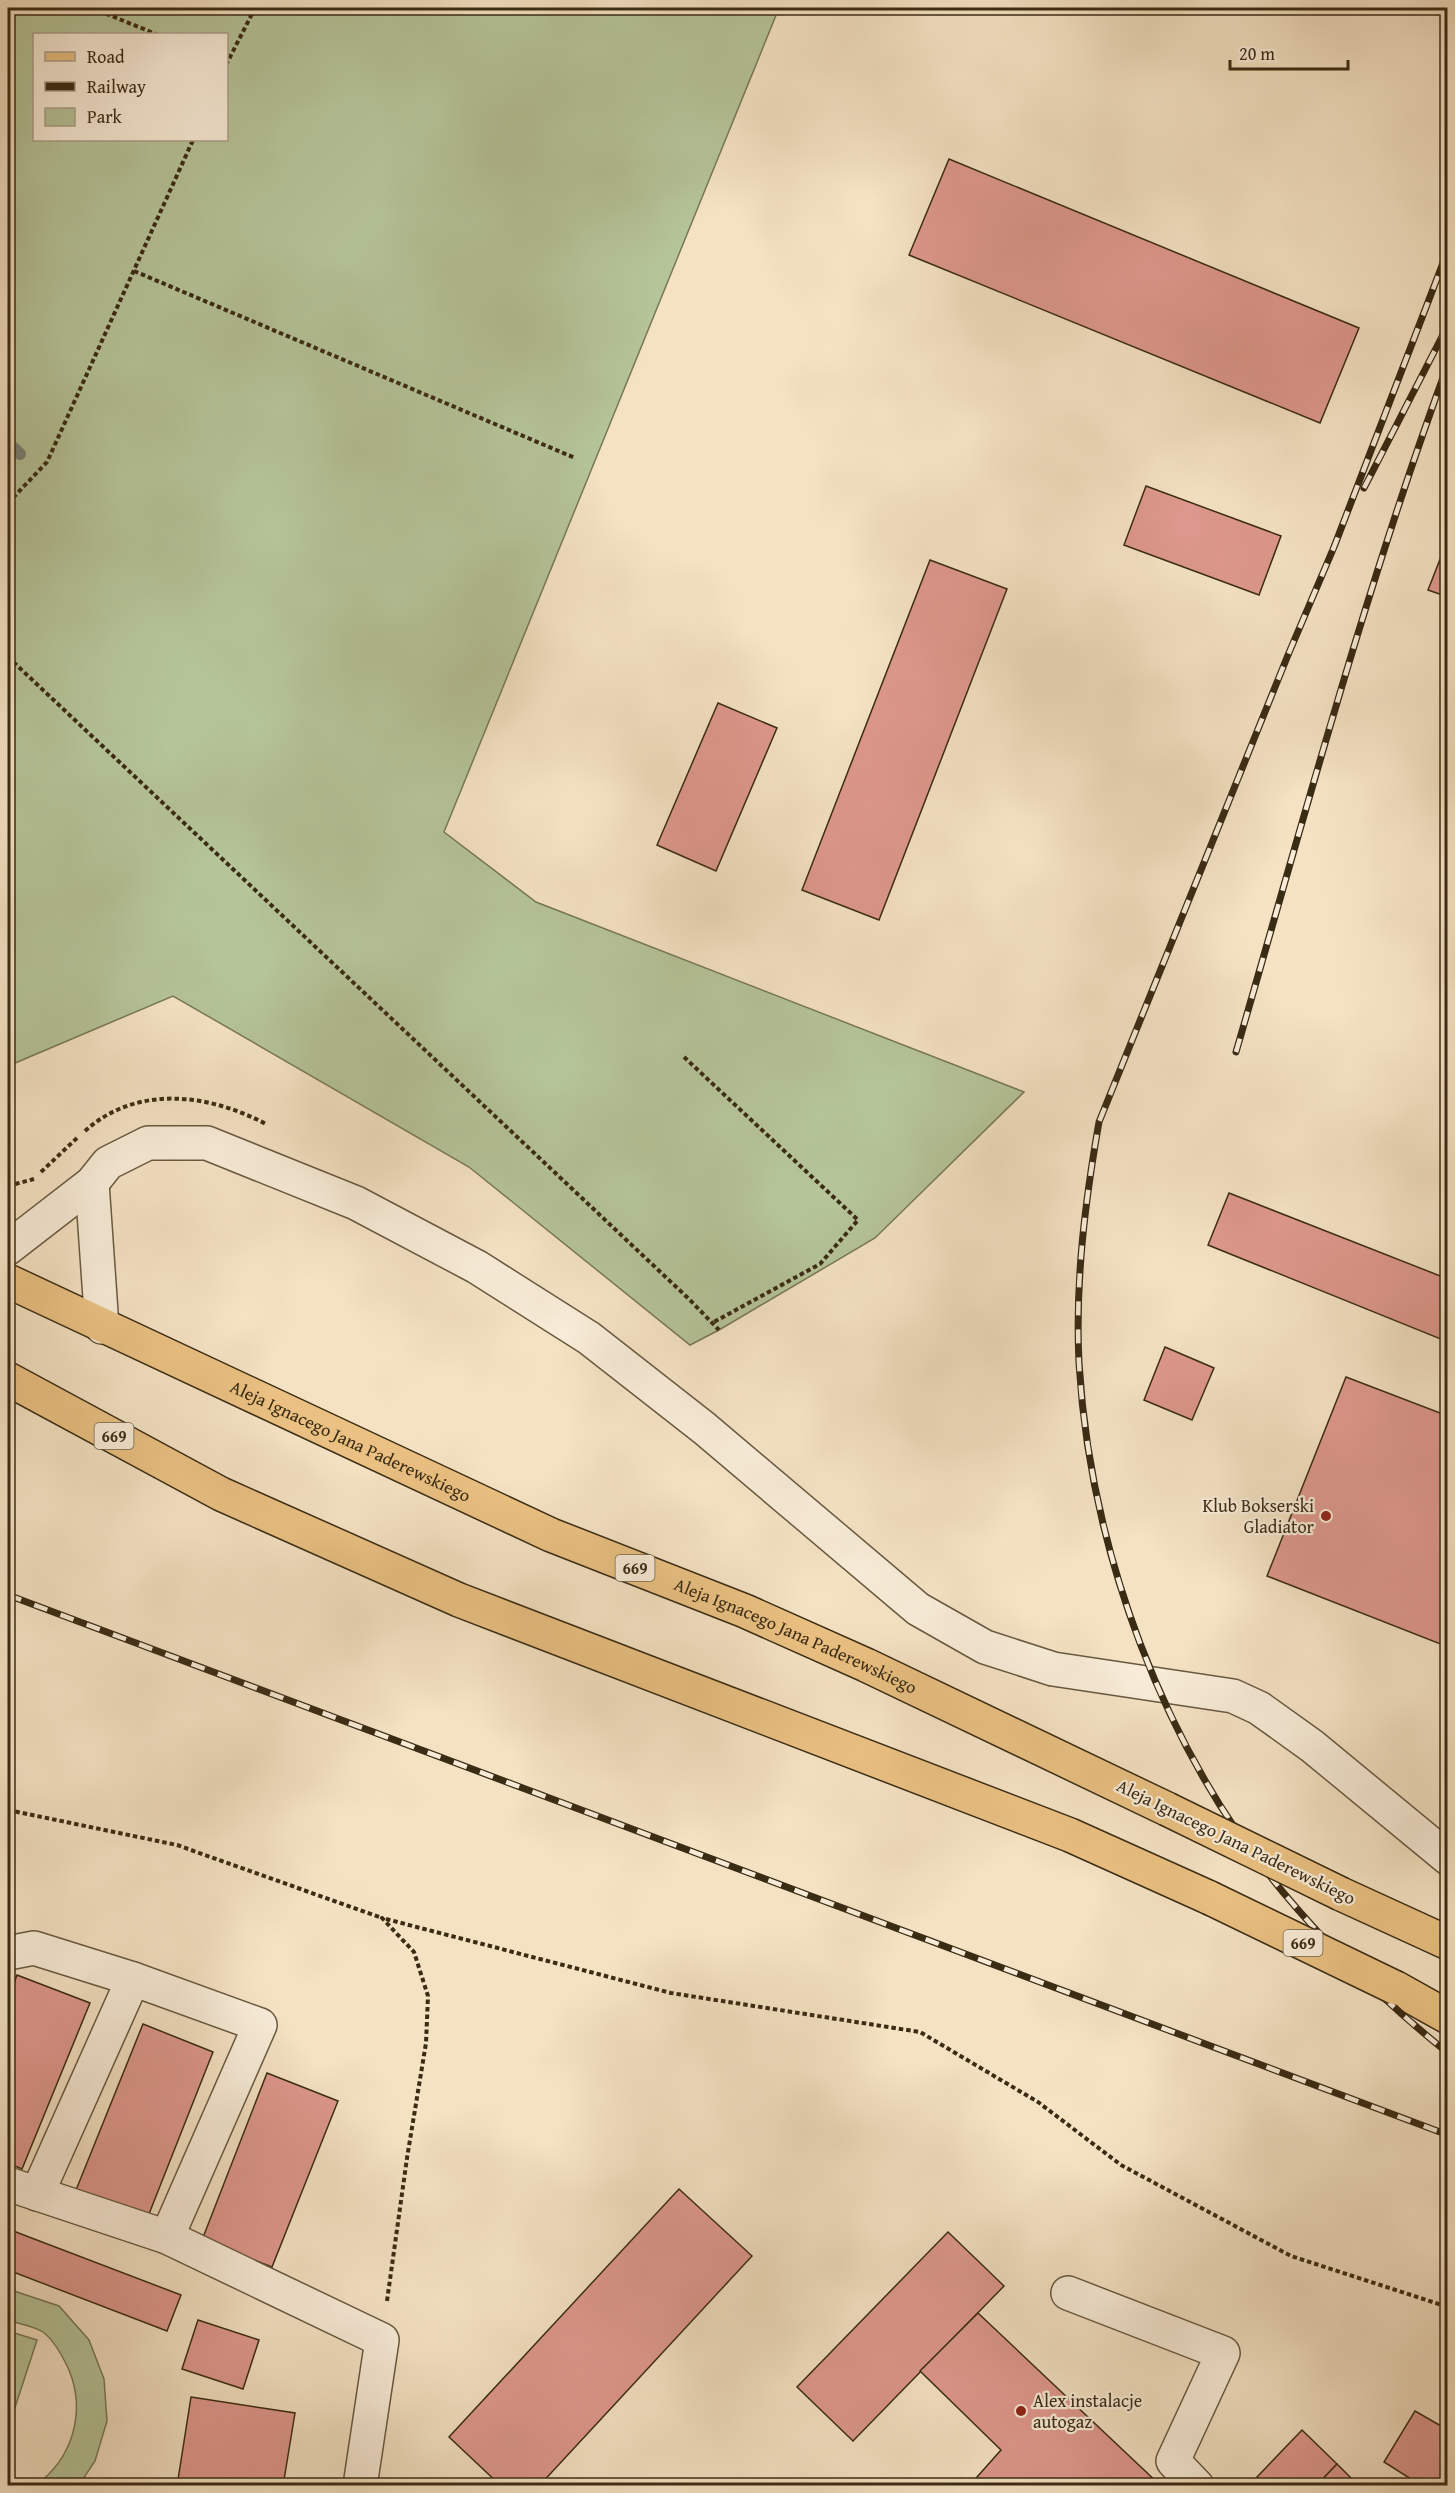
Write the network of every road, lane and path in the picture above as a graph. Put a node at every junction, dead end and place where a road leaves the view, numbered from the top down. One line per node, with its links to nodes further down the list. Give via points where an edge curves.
1 (92, 8): 3 (path)
2 (255, 8): 4 (path)
3 (154, 33)
4 (228, 63)
5 (193, 141): 6 (path)
6 (134, 271): 7 (path); 8 (path, via 47,462)
7 (574, 458)
8 (8, 503)
9 (8, 657): 14 (path)
10 (684, 1057): 14 (path, via 858,1220 820,1264)
11 (92, 1183): 12 (lane); 15 (lane); 19 (lane, via 108,1163 148,1143 207,1143 356,1203 477,1266 589,1338 704,1428 918,1609 986,1647 1053,1669 1233,1696 1259,1708 1312,1746)
12 (8, 1248)
13 (8, 1281): 15 (main road, Aleja Ignacego Jana Paderewskiego / 669)
14 (712, 1323): 16 (path)
15 (102, 1327): 21 (main road, Aleja Ignacego Jana Paderewskiego / 669, bridge, via 551,1535 745,1611 866,1665)
16 (719, 1330)
17 (8, 1379): 24 (main road, 669, bridge, via 221,1494 459,1600 1070,1835)
18 (8, 1810): 20 (path, via 177,1845)
19 (1448, 1858)
20 (382, 1918): 30 (path, via 671,1994 920,2032 1038,2102 1121,2165 1291,2256); 31 (path, via 414,1952 428,1996 426,2043)
21 (1448, 1943)
22 (8, 1953): 23 (lane, via 34,1948)
23 (133, 1979): 27 (lane); 28 (lane, via 260,2025)
24 (1396, 1988): 25 (main road); 26 (main road)
25 (1448, 2007)
26 (1448, 2017)
27 (22, 2189): 28 (lane)
28 (167, 2236): 31 (lane)
29 (1068, 2293): 33 (lane, via 1223,2353 1173,2461)
30 (1448, 2307)
31 (382, 2340): 32 (lane)
32 (360, 2486)
33 (1197, 2486)

